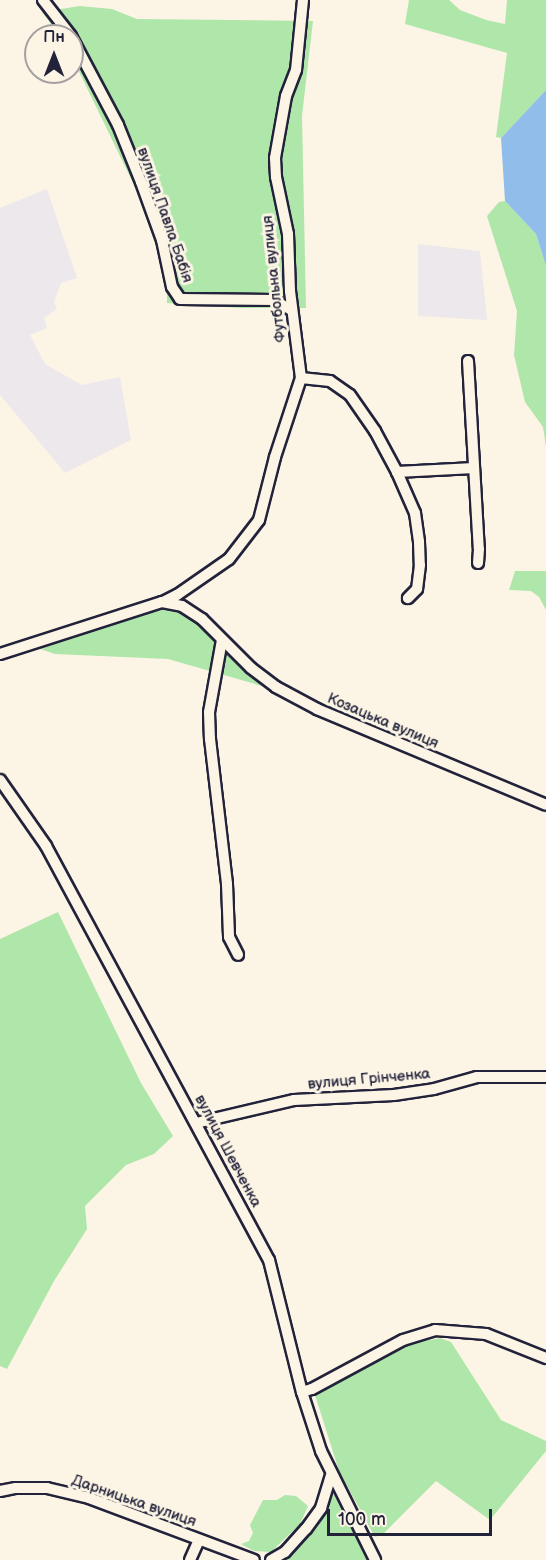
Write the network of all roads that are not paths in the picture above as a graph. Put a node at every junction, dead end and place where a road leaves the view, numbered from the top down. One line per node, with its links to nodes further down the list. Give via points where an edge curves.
1 (43, 0): 3 (street, вулиця Павла Бабія)
2 (303, 0): 5 (street, Футбольна вулиця, via 297,70 286,96 275,158 288,234)
3 (61, 24)
4 (84, 61): 5 (street, вулиця Павла Бабія, via 118,125 162,240 172,287 180,299 274,300)
5 (291, 310): 7 (street, Футбольна вулиця)
6 (468, 361): 8 (street)
7 (301, 378): 9 (street, via 330,381 350,395); 12 (street, via 259,520 229,559)
8 (474, 468): 9 (street); 10 (street)
9 (397, 472): 11 (street, via 415,513 419,542 417,589)
10 (478, 563)
11 (408, 598)
12 (162, 602): 13 (street, Козацька вулиця, via 182,606 202,619); 14 (street)
13 (222, 640): 16 (street, Козацька вулиця, via 276,687 316,709); 17 (street, via 209,712 210,739 227,884 229,937)
14 (0, 654)
15 (0, 780): 19 (street, вулиця Шевченка, via 46,846)
16 (546, 804)
17 (238, 955)
18 (546, 1077): 19 (street, вулиця Грінченка, via 477,1077 394,1095 294,1100)
19 (196, 1123): 21 (street, вулиця Шевченка, via 269,1260)
20 (546, 1358): 21 (street, via 486,1334 435,1330 403,1340)
21 (302, 1392): 22 (street, вулиця Шевченка)
22 (331, 1476): 27 (street, via 321,1508 306,1529 285,1552); 28 (street, вулиця Шевченка)
23 (0, 1491): 24 (street, Дарницька вулиця, via 47,1488 89,1498)
24 (199, 1540): 25 (street); 26 (street, Дарницька вулиця)
25 (190, 1560)
26 (254, 1560)
27 (271, 1560)
28 (375, 1560)

